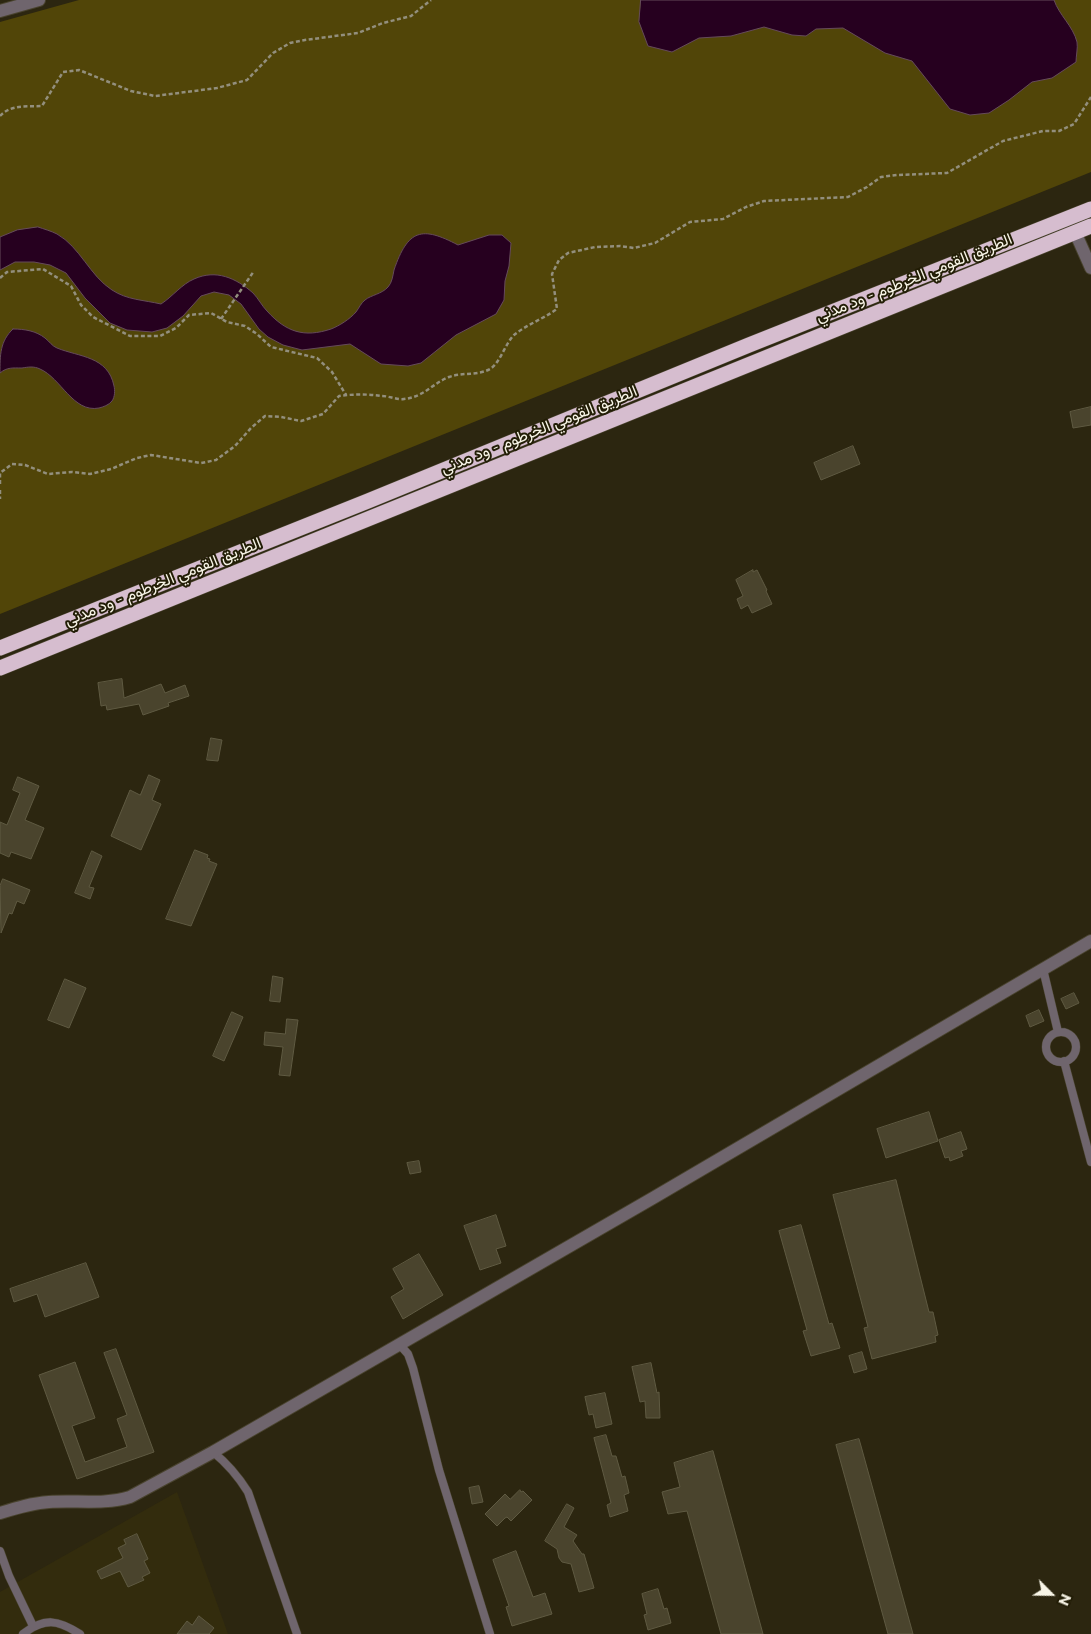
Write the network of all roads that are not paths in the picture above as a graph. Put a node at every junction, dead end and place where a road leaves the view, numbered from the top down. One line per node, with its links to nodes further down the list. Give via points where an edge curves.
1 (39, 0): 2 (street)
2 (0, 11)
3 (1091, 209): 7 (highway, الطريق القومي الخرطوم - ود مدني)
4 (1091, 226): 5 (highway, الطريق القومي الخرطوم - ود مدني)
5 (1075, 232): 6 (street); 8 (highway, الطريق القومي الخرطوم - ود مدني)
6 (1091, 268)
7 (0, 648)
8 (0, 668)
9 (1091, 941): 10 (street)
10 (1043, 969): 11 (lane); 14 (street)
11 (1058, 1032): 12 (lane, via 1048,1039 1047,1049 1056,1061); 12 (lane, via 1071,1035 1076,1044 1074,1054)
12 (1064, 1061): 13 (lane)
13 (1091, 1162)
14 (399, 1344): 15 (street); 22 (lane, via 414,1368 439,1470)
15 (213, 1452): 16 (street, via 118,1501 48,1502); 21 (lane, via 228,1464 248,1492)
16 (0, 1514)
17 (0, 1551): 18 (lane)
18 (33, 1626): 19 (lane); 20 (lane, via 58,1623)
19 (23, 1634)
20 (80, 1634)
21 (297, 1634)
22 (490, 1634)

